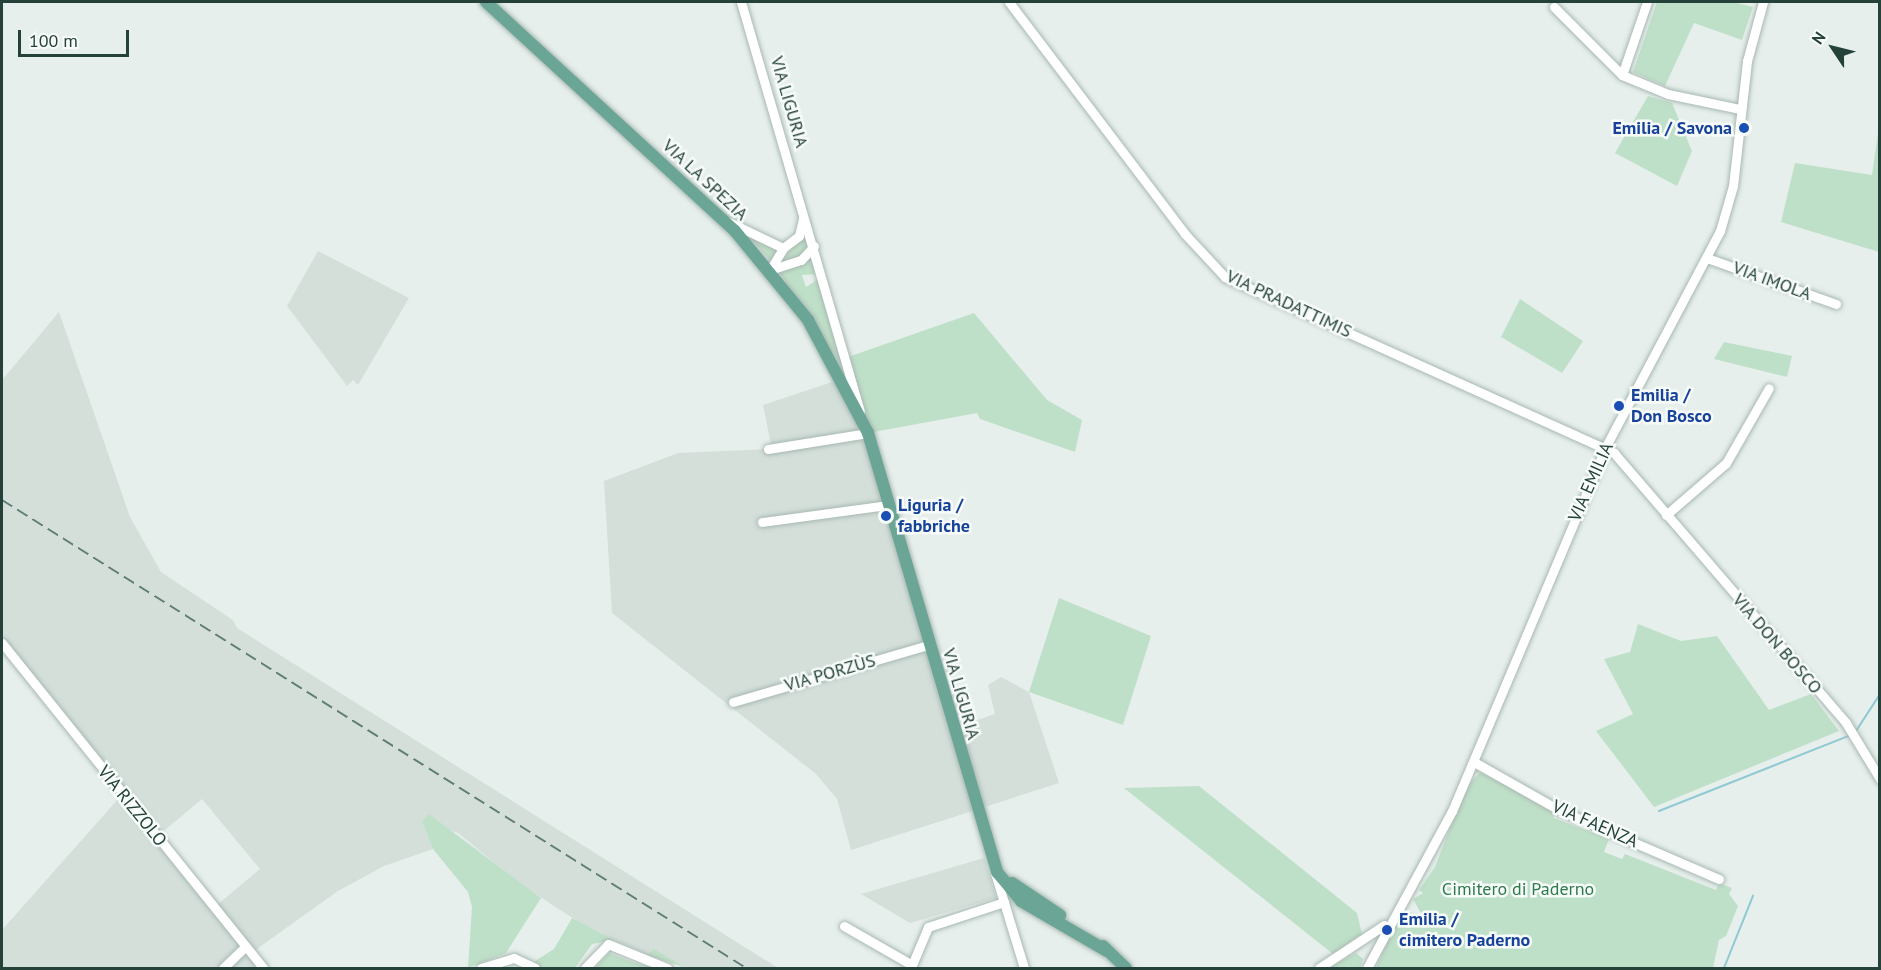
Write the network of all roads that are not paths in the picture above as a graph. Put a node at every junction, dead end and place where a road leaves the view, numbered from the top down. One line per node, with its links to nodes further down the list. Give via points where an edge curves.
1 (486, 2): 10 (main road, VIA LA SPEZIA)
2 (741, 2): 9 (street, VIA LIGURIA)
3 (1009, 2): 19 (street, VIA PRADATTIMIS, via 1185,234 1225,277)
4 (1647, 2): 7 (street)
5 (1763, 2): 8 (street, VIA EMILIA)
6 (1554, 7): 7 (street)
7 (1622, 75): 8 (street, via 1668,94)
8 (1740, 109): 13 (street, VIA EMILIA, via 1733,186)
9 (803, 213): 11 (street, VIA LIGURIA); 12 (street, via 799,236)
10 (719, 216): 12 (street); 14 (main road, VIA LA SPEZIA)
11 (814, 246): 14 (street, via 801,260); 17 (street, VIA LIGURIA)
12 (783, 248): 14 (street)
13 (1707, 258): 15 (street, VIA IMOLA); 19 (street, VIA EMILIA)
14 (770, 270): 17 (main road, VIA LA SPEZIA, via 808,320)
15 (1836, 304)
16 (1769, 388): 22 (street, via 1726,464)
17 (862, 417): 18 (main road, VIA LIGURIA)
18 (868, 433): 20 (street); 21 (main road, VIA LIGURIA)
19 (1605, 448): 22 (street, VIA DON BOSCO); 27 (street, VIA EMILIA)
20 (768, 449)
21 (888, 505): 23 (street); 25 (main road, VIA LIGURIA)
22 (1666, 515): 28 (street, VIA DON BOSCO, via 1850,728)
23 (762, 522)
24 (2, 643): 37 (street, VIA RIZZOLO)
25 (928, 645): 26 (street, VIA PORZÙS); 30 (main road, VIA LIGURIA, via 992,862)
26 (733, 702)
27 (1474, 762): 29 (street, VIA FAENZA, via 1561,811); 32 (street, VIA EMILIA, via 1444,828)
28 (1880, 778)
29 (1719, 879)
30 (1012, 890): 31 (street); 33 (street); 45 (main road, via 1107,951)
31 (1004, 902): 33 (street); 34 (street, via 928,927 912,965)
32 (1390, 917): 35 (street, VIA EMILIA); 36 (street, VIA EMILIA)
33 (1010, 921): 44 (street)
34 (844, 926)
35 (1383, 933): 36 (street, VIA EMILIA); 47 (street)
36 (1365, 942): 46 (street, VIA EMILIA)
37 (245, 947): 38 (street); 39 (street, VIA RIZZOLO)
38 (223, 969)
39 (263, 969)
40 (481, 969): 41 (street, via 514,958)
41 (535, 969)
42 (585, 969): 43 (street, via 608,944)
43 (667, 969)
44 (1024, 969)
45 (1126, 969)
46 (1319, 969)
47 (1367, 969)

